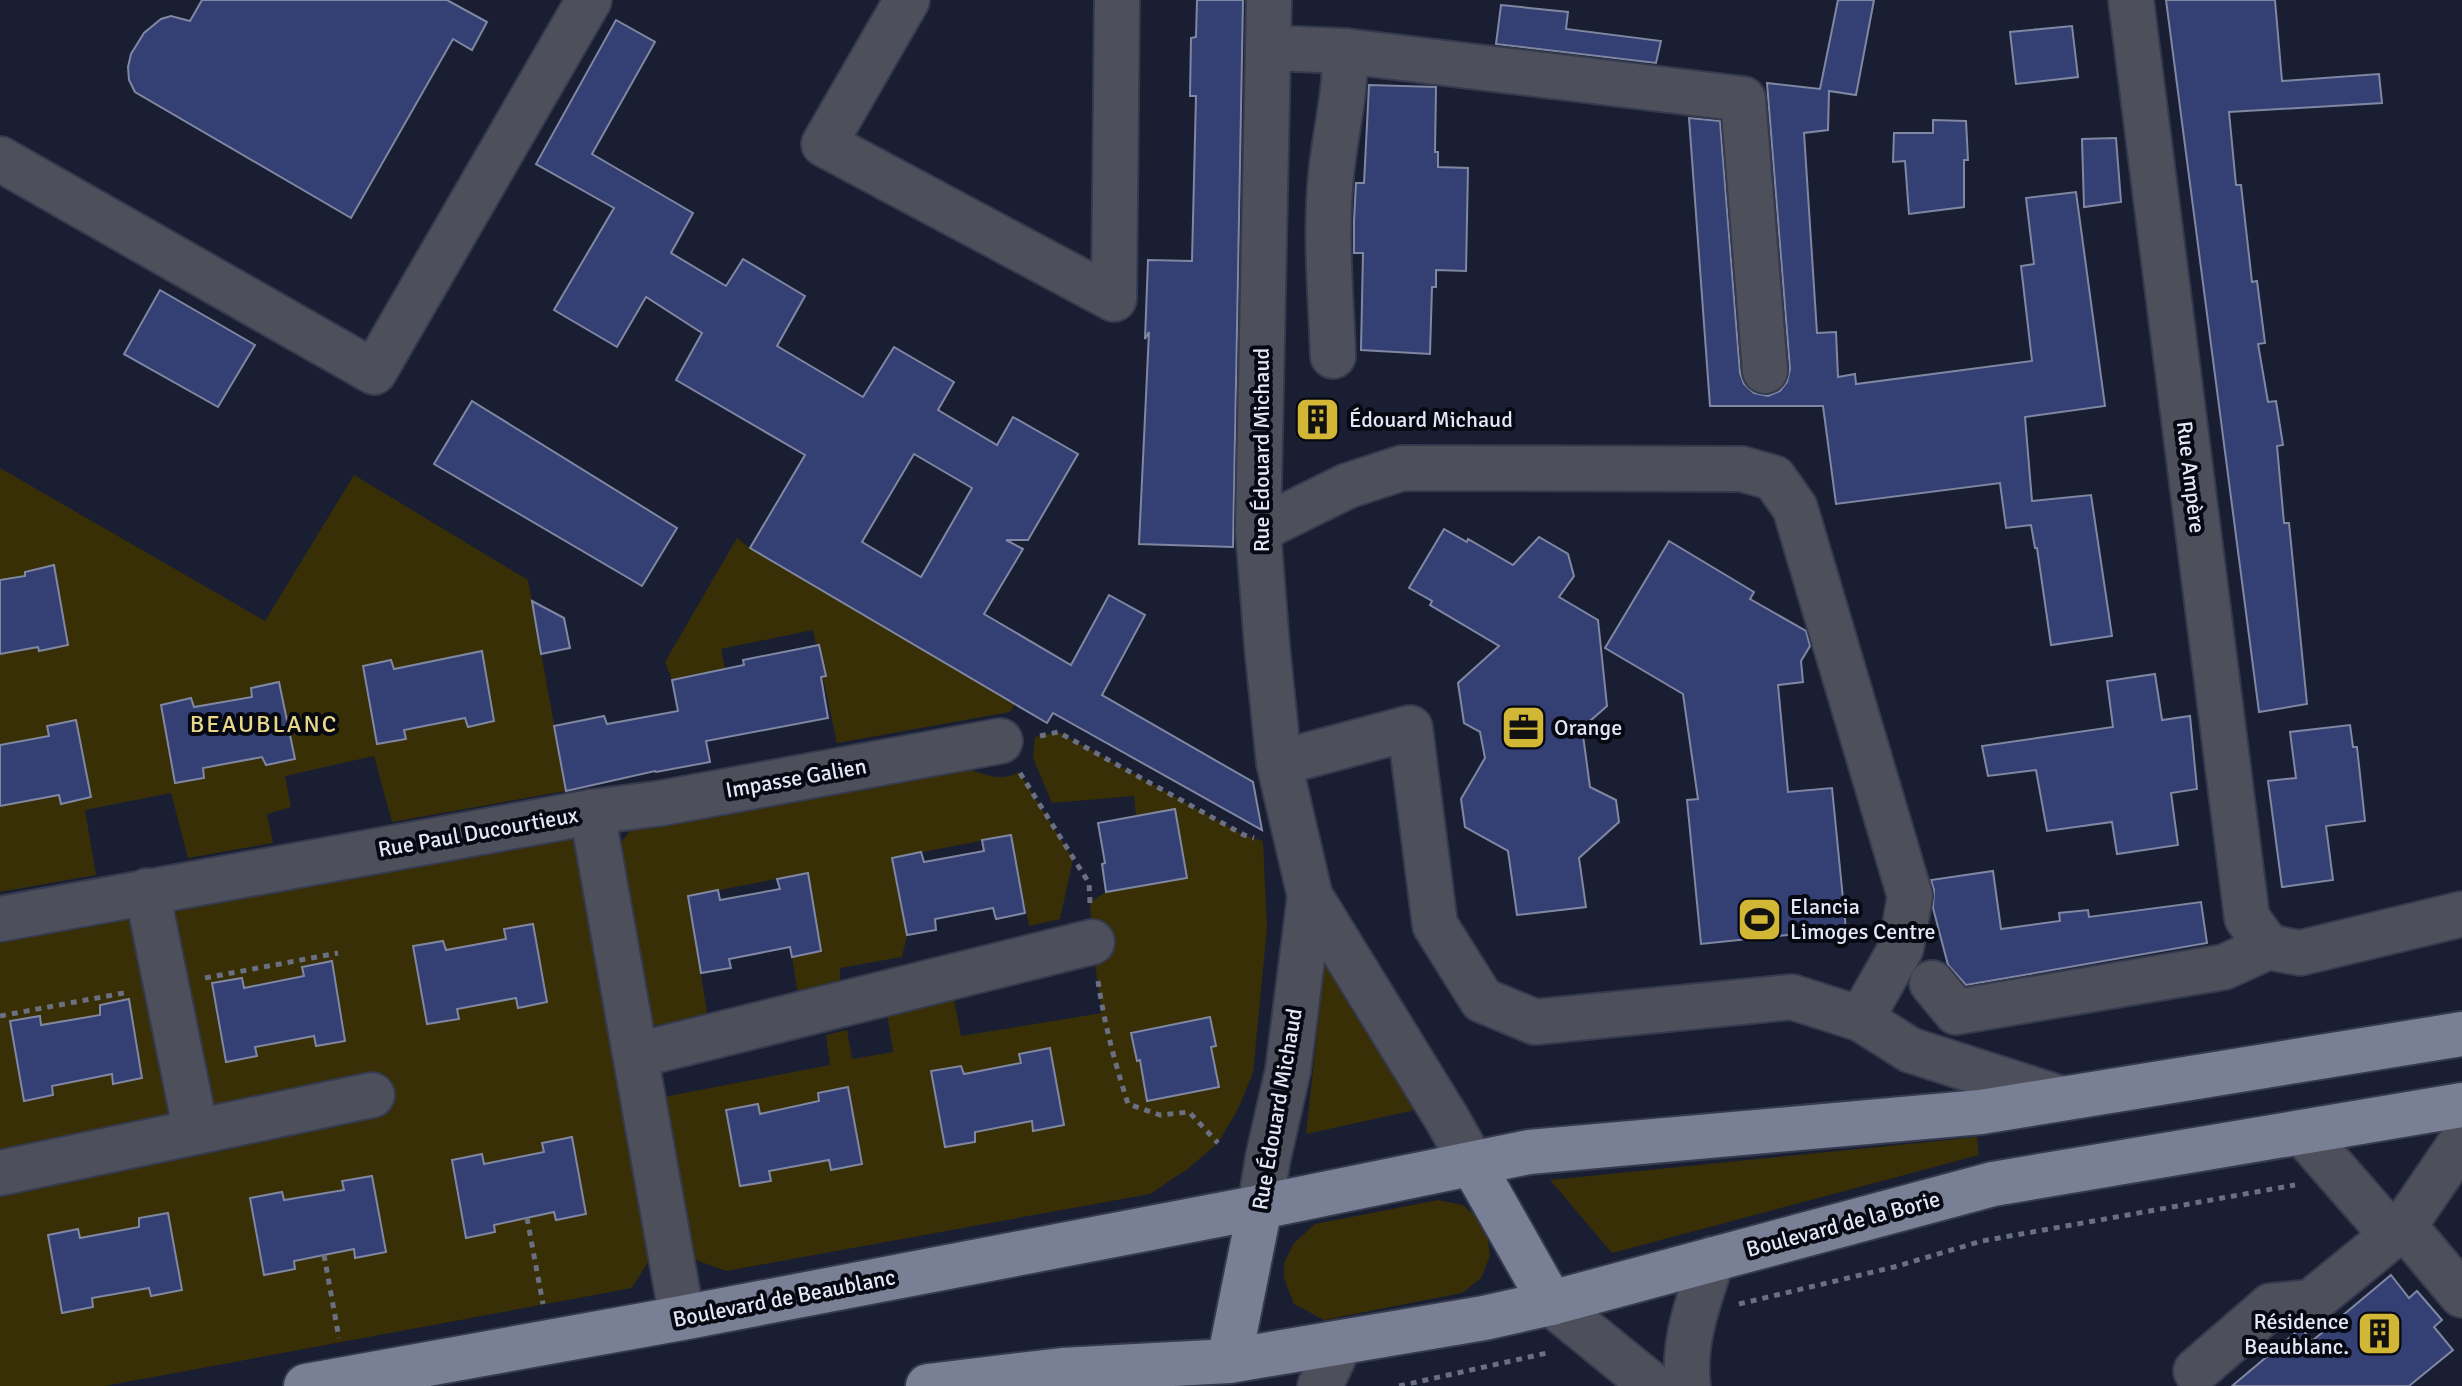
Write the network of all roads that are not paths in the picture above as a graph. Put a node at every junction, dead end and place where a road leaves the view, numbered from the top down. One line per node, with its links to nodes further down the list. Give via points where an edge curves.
1 (589, 0): 8 (street, via 374,372)
2 (907, 0): 3 (street, via 824,144 1114,299)
3 (1117, 0)
4 (1269, 0): 6 (street, Rue Édouard Michaud)
5 (2131, 0): 20 (street, Rue Ampère, via 2247,918)
6 (1269, 48): 7 (street); 11 (street, Rue Édouard Michaud)
7 (1345, 51): 9 (street, via 1331,177); 10 (street, via 1743,99)
8 (0, 159)
9 (1333, 356)
10 (1765, 371)
11 (1258, 530): 13 (street, Rue Édouard Michaud); 22 (street, via 1347,486 1402,468 1742,469 1774,478 1795,508 1910,896 1901,948)
12 (1017, 739): 14 (street, Impasse Galien)
13 (1279, 763): 16 (street, Rue Édouard Michaud); 22 (street, via 1410,728 1435,925 1482,1000 1535,1022 1792,997)
14 (592, 812): 15 (street, Rue Paul Ducourtieux); 24 (street, Rue Paul Ducourtieux)
15 (147, 891): 18 (street, Rue Paul Ducourtieux); 28 (street)
16 (1310, 896): 31 (street, Rue Édouard Michaud); 33 (street, Rue Édouard Michaud, via 1288,1070)
17 (2462, 914): 20 (street, via 2300,953)
18 (0, 919)
19 (1092, 942): 24 (street)
20 (2268, 947): 21 (street, via 2224,967 1956,1012)
21 (1932, 983)
22 (1861, 1019): 26 (street, via 1910,1050)
23 (2462, 1034): 26 (main road)
24 (637, 1055): 38 (street, Rue Paul Ducourtieux)
25 (372, 1095): 28 (street)
26 (2062, 1099): 31 (main road, via 1981,1112 1529,1152)
27 (2462, 1105): 29 (main road, Boulevard de la Borie)
28 (196, 1132): 32 (street)
29 (2302, 1132): 34 (street, via 2340,1177); 35 (main road, Boulevard de la Borie, via 1993,1184)
30 (2462, 1141): 34 (street)
31 (1473, 1165): 33 (main road); 37 (main road)
32 (0, 1173)
33 (1260, 1207): 38 (main road, Boulevard de Beaublanc); 40 (main road, Rue Édouard Michaud)
34 (2398, 1231): 36 (street); 41 (street, via 2311,1302 2271,1306)
35 (1712, 1259): 37 (main road, Boulevard de la Borie); 46 (street, via 1685,1365)
36 (2462, 1295)
37 (1551, 1303): 39 (main road, Boulevard de la Borie); 45 (street)
38 (682, 1318): 42 (main road, Boulevard de Beaublanc)
39 (1340, 1343): 40 (main road, Boulevard de la Borie); 44 (street)
40 (1232, 1356): 43 (main road)
41 (2196, 1371)
42 (306, 1386)
43 (928, 1386)
44 (1320, 1386)
45 (1653, 1386)
46 (1688, 1386)

